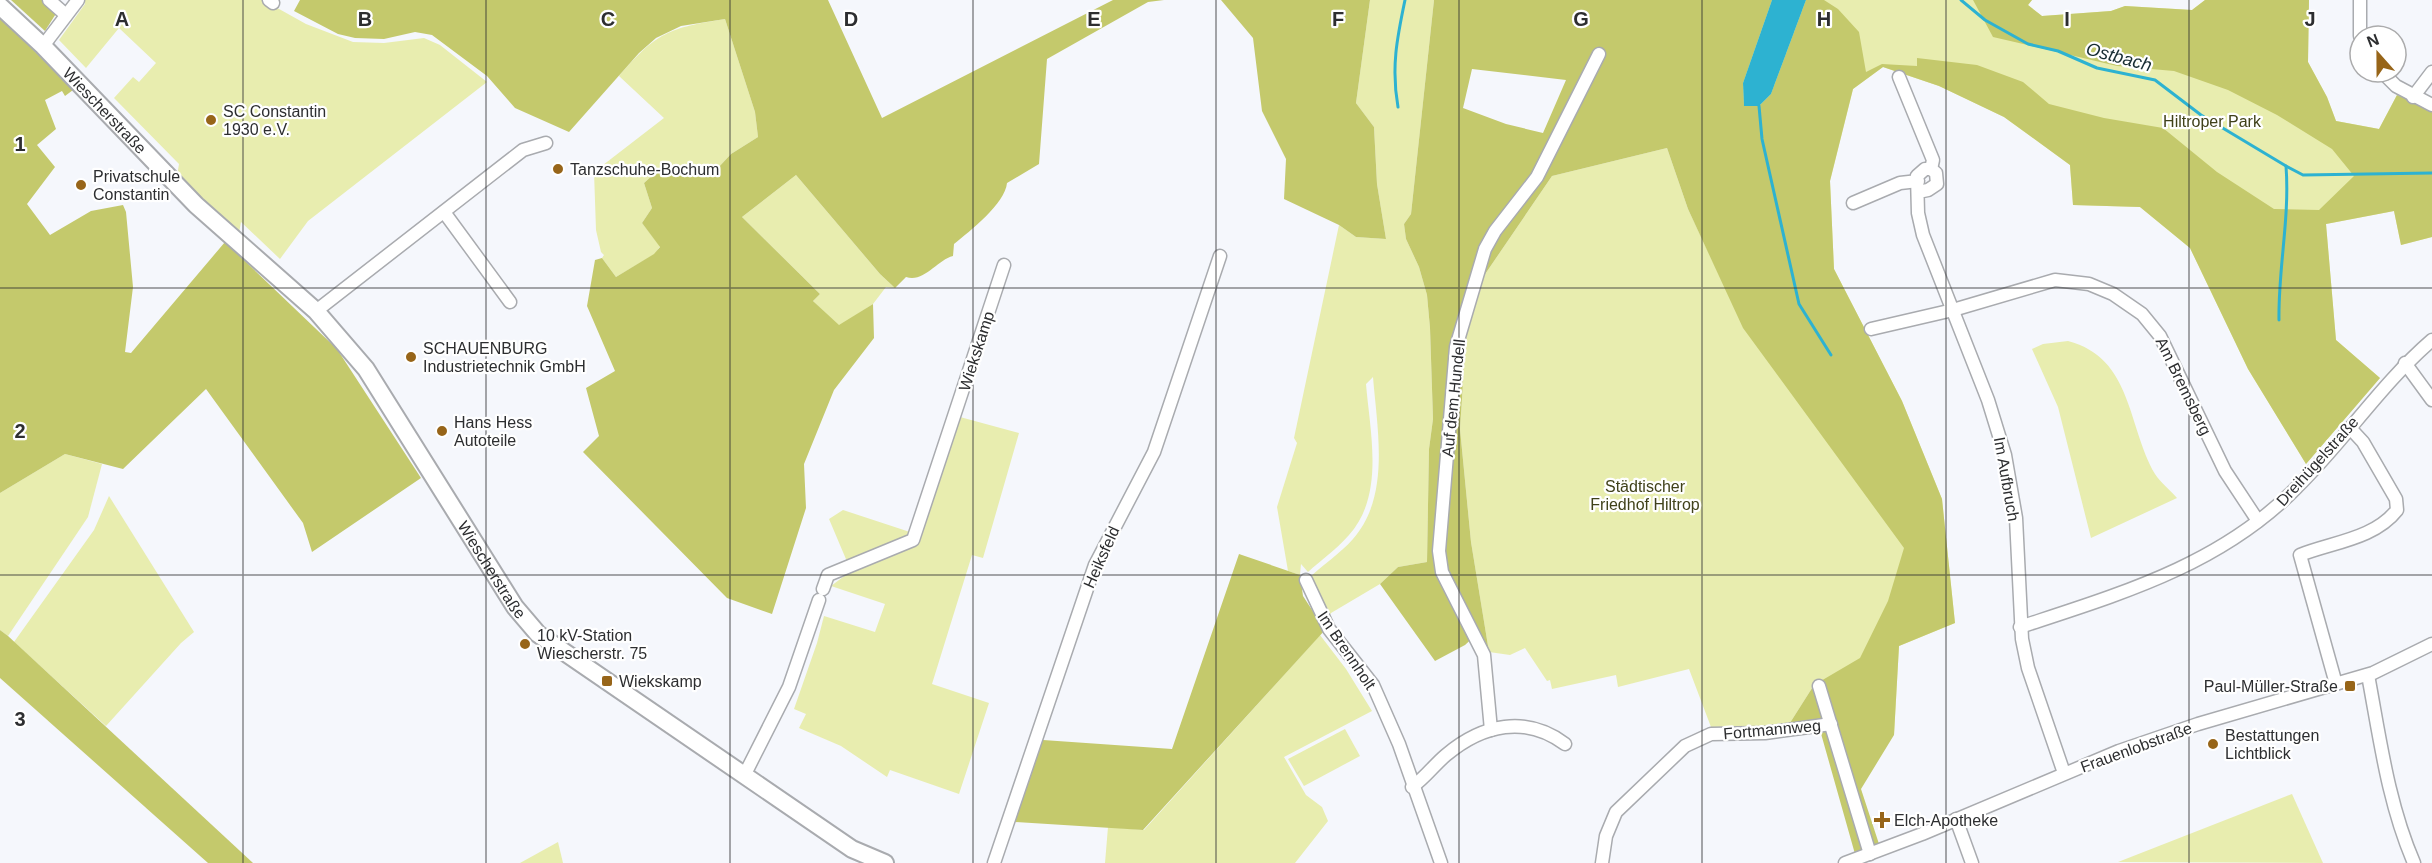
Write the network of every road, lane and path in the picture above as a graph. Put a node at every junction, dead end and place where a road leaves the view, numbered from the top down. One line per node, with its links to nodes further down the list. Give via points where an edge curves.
1 (49, 0): 5 (street)
2 (78, 0): 5 (street)
3 (2360, 0): 6 (street)
4 (0, 6): 7 (main road, Wiescherstraße)
5 (66, 15): 7 (street)
6 (2360, 24)
7 (43, 46): 22 (main road, Wiescherstraße, via 196,205)
8 (1599, 54): 36 (street, Auf dem Hundell, via 1537,177 1485,249 1456,347 1439,551 1442,572 1484,655)
9 (2432, 72): 12 (street)
10 (1899, 77): 15 (street, via 1933,160 1931,169 1936,173 1932,188)
11 (2394, 84): 12 (street)
12 (2413, 97): 13 (street)
13 (2432, 105)
14 (546, 143): 17 (street, via 523,150)
15 (1918, 187): 16 (street, via 1900,183); 21 (street, Im Aufbruch, via 1924,239)
16 (1853, 203)
17 (444, 212): 20 (street); 22 (street)
18 (1220, 256): 44 (street, Heiksfeld, via 1154,452 1095,565)
19 (1004, 265): 39 (street, Wiekskamp, via 913,540 828,575 789,687)
20 (510, 302)
21 (1953, 310): 23 (street, Am Bremsberg); 28 (street, Am Bremsberg, via 2055,280 2089,284 2133,306 2160,336 2226,471); 30 (street, Im Aufbruch, via 1993,412 2008,471 2016,518)
22 (316, 311): 39 (main road, Wiescherstraße, via 366,369 516,607 538,633)
23 (1871, 329)
24 (2432, 340): 25 (street, Dreihügelstraße)
25 (2405, 363): 26 (street); 27 (street, Dreihügelstraße)
26 (2432, 400)
27 (2350, 428): 28 (street, Dreihügelstraße, via 2298,487); 33 (street, via 2363,442 2396,499 2397,510 2390,519 2361,536 2300,555)
28 (2258, 521): 30 (street, Dreihügelstraße, via 2174,573)
29 (1306, 580): 40 (street, Im Brennholt, via 1329,629 1373,685 1399,744)
30 (2020, 627): 38 (street, Im Aufbruch, via 2028,668)
31 (2432, 644): 32 (street, Frauenlobstraße)
32 (2368, 675): 33 (street, Frauenlobstraße); 49 (street, via 2396,817)
33 (2336, 684): 38 (street, Frauenlobstraße, via 2198,724)
34 (1819, 686): 35 (street)
35 (1831, 724): 42 (street); 46 (street, Fortmannweg, via 1765,733 1711,734 1685,746 1616,812 1606,836)
36 (1491, 730): 37 (street, via 1527,726 1544,730); 40 (street, via 1452,750)
37 (1565, 744)
38 (2064, 773): 41 (street, Frauenlobstraße)
39 (745, 774): 43 (main road, Wiescherstraße, via 852,849)
40 (1412, 787): 45 (street, Im Brennholt)
41 (1956, 819): 42 (street, Frauenlobstraße); 48 (street)
42 (1870, 854): 47 (street, Frauenlobstraße)
43 (885, 863)
44 (994, 863)
45 (1441, 863)
46 (1602, 863)
47 (1845, 863)
48 (1972, 863)
49 (2414, 863)

